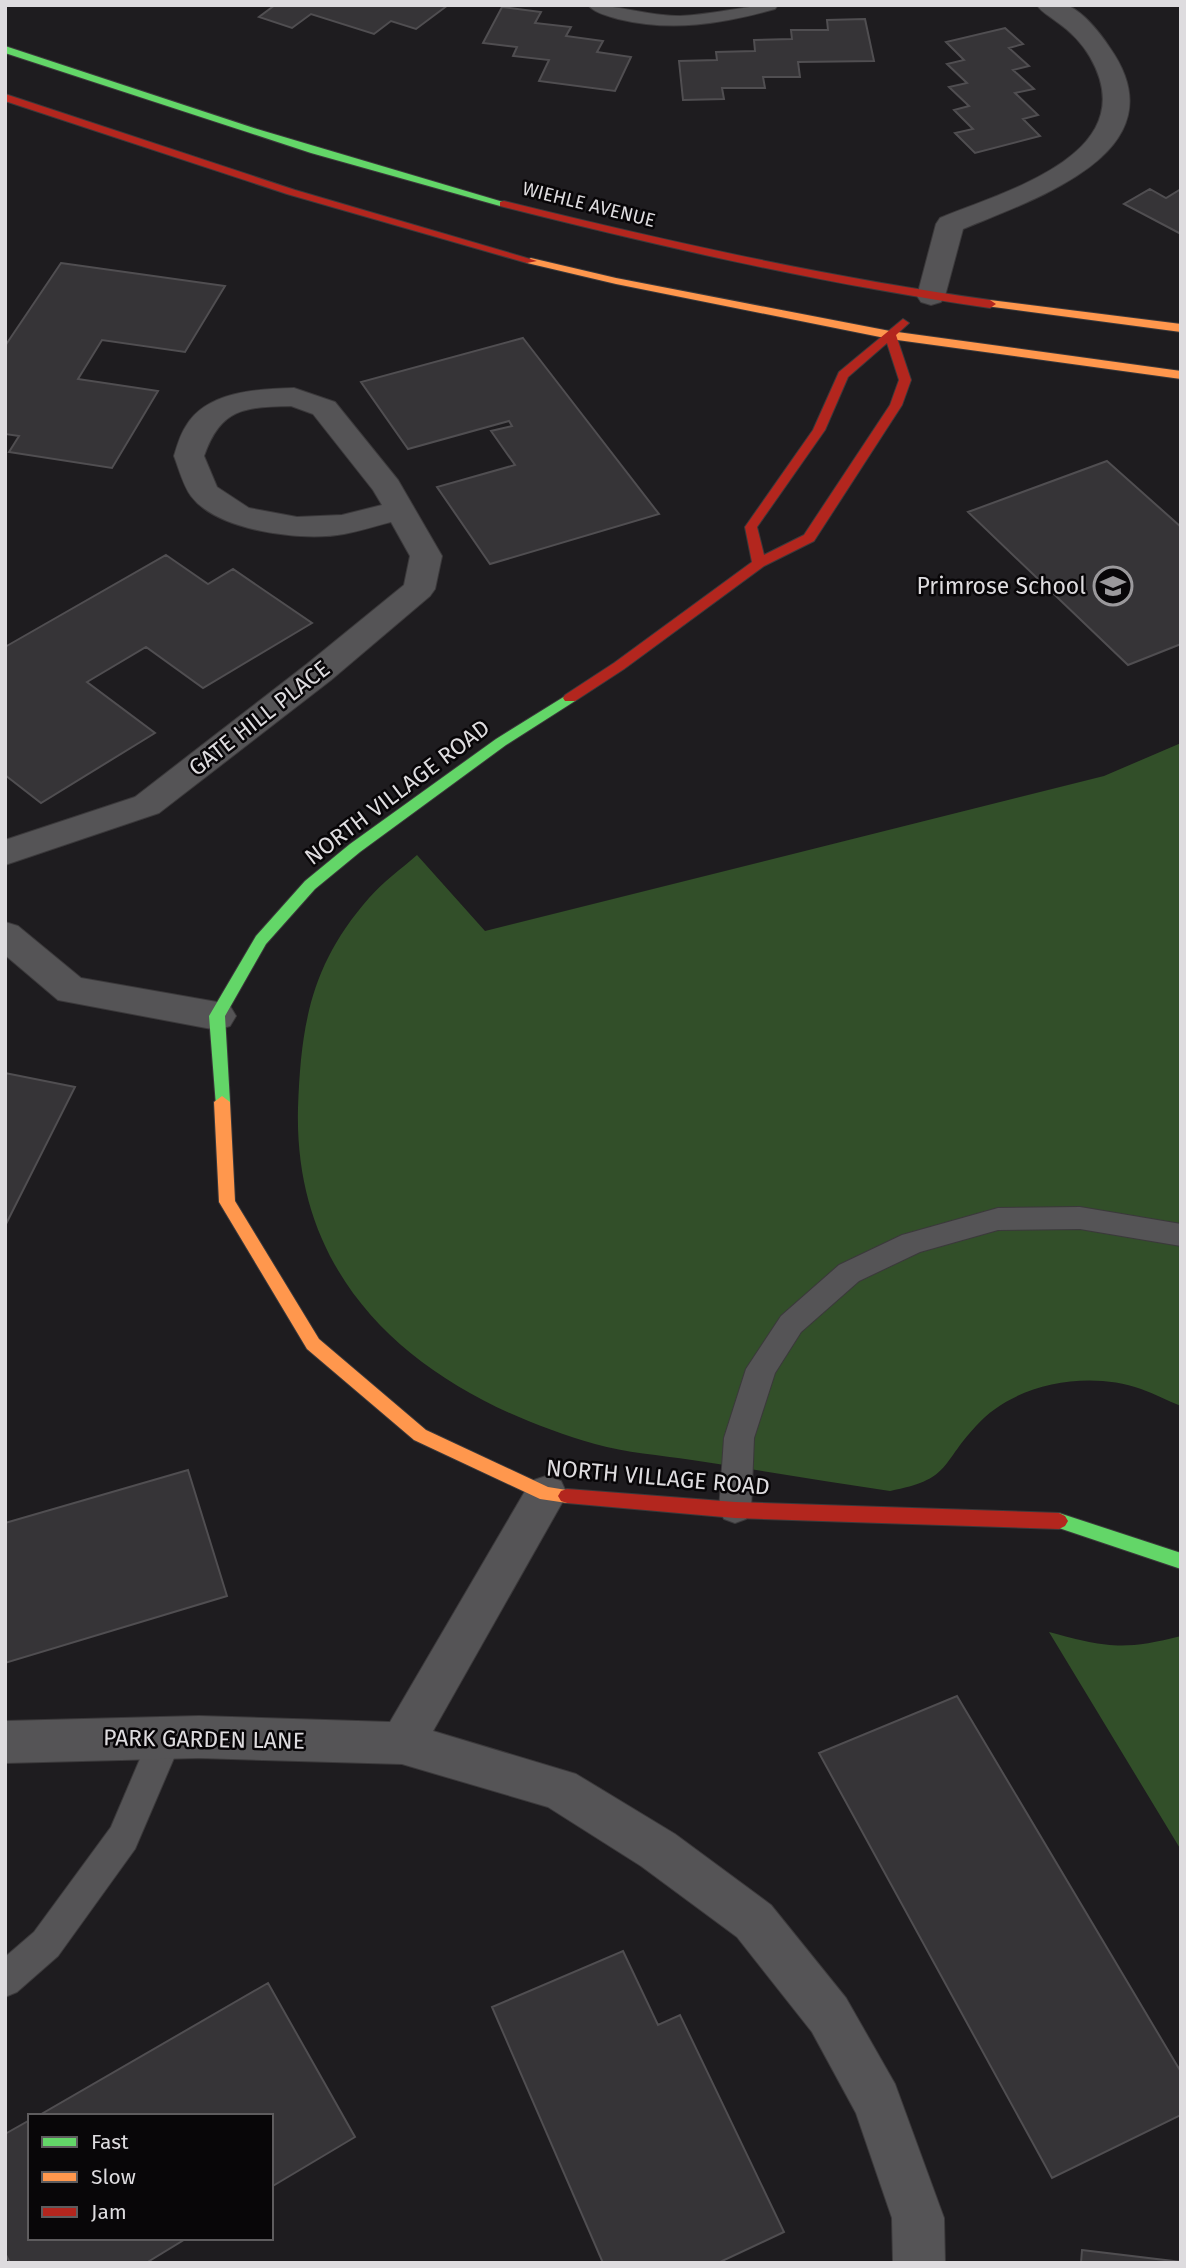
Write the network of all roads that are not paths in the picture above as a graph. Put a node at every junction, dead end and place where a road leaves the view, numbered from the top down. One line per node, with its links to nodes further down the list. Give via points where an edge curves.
1 (597, 5): 2 (lane, via 620,16 685,22)
2 (769, 5)
3 (1049, 5): 6 (street, via 1090,37 1107,60 1118,91 1115,124 1082,163 1034,191 950,224)
4 (5, 49): 6 (main road, WIEHLE AVENUE, via 405,179 637,238)
5 (5, 97): 8 (main road, via 290,192 500,253 616,281)
6 (931, 296): 7 (main road, WIEHLE AVENUE); 8 (main road)
7 (1181, 328)
8 (890, 335): 9 (main road); 11 (main road, via 843,375 819,430 751,527); 11 (main road, NORTH VILLAGE ROAD, via 905,380 896,405 809,538)
9 (1181, 375)
10 (400, 510): 10 (street, GATE HILL PLACE, via 324,408 294,397 259,398 219,409 199,428 189,456 204,492 240,516 297,527 342,525); 12 (street, GATE HILL PLACE, via 426,556 419,589 147,805)
11 (759, 563): 14 (main road, NORTH VILLAGE ROAD, via 619,666 501,742 310,885 261,940)
12 (5, 853)
13 (5, 935): 14 (street, via 71,990)
14 (217, 1016): 16 (main road, NORTH VILLAGE ROAD, via 227,1202 313,1344 420,1435)
15 (1181, 1235): 17 (lane, via 1080,1218 998,1219 912,1244 849,1273 791,1324 761,1369 739,1438)
16 (546, 1494): 17 (main road, NORTH VILLAGE ROAD); 21 (street)
17 (735, 1510): 18 (main road, NORTH VILLAGE ROAD, via 1063,1521)
18 (1181, 1561)
19 (166, 1737): 20 (street, PARK GARDEN LANE); 21 (street, PARK GARDEN LANE); 22 (lane, via 123,1838 46,1944)
20 (5, 1742)
21 (402, 1743): 23 (street, PARK GARDEN LANE, via 560,1789 658,1850 754,1921 830,2015 877,2102 918,2218)
22 (5, 1980)
23 (919, 2263)

